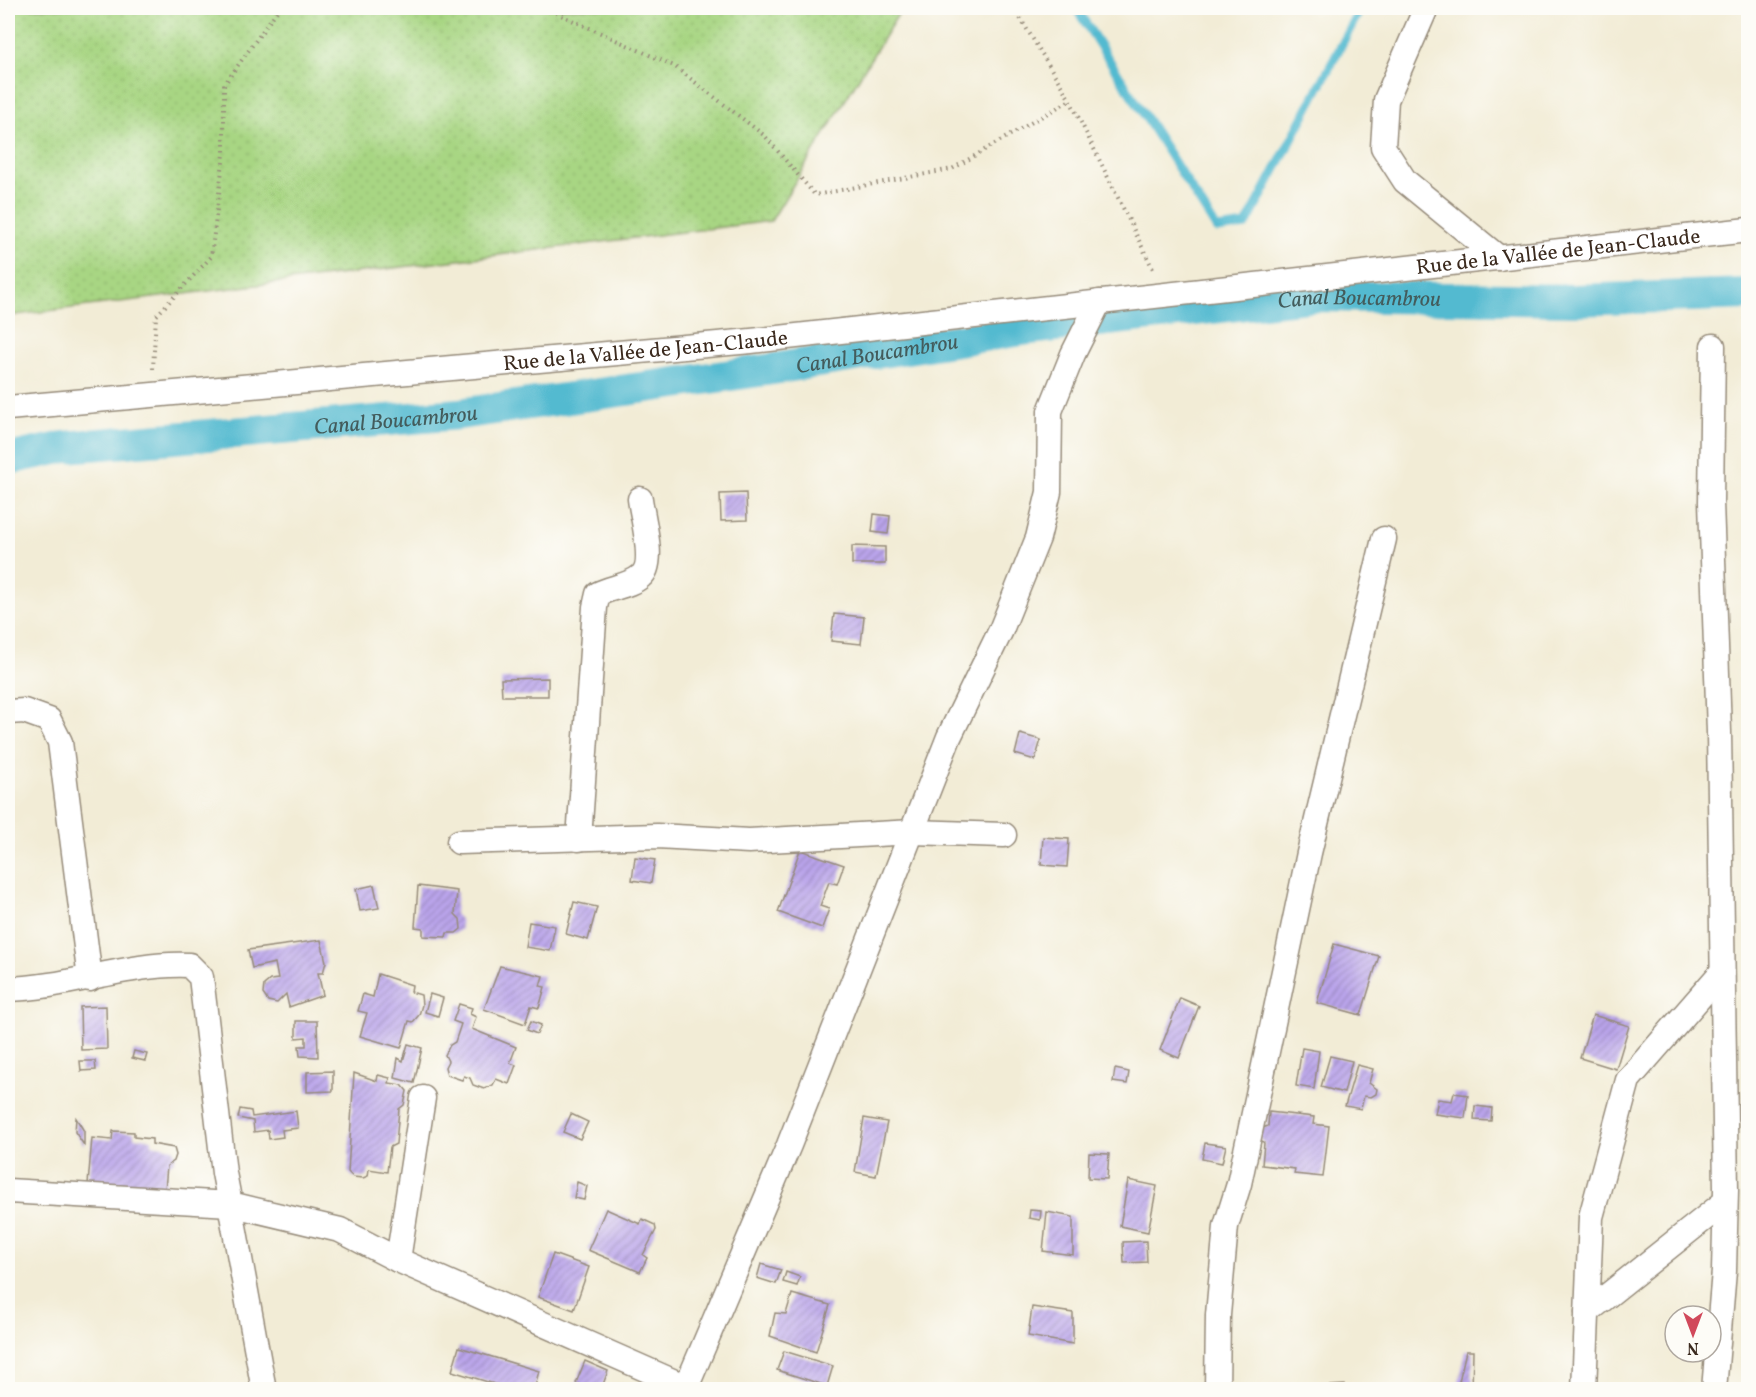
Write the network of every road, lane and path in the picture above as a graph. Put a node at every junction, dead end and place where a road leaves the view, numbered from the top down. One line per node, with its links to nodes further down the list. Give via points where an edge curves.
1 (279, 8): 11 (path, via 224,85 224,154 211,257 156,316)
2 (545, 8): 5 (path, via 674,66 765,136 814,195 952,169)
3 (1014, 8): 5 (path)
4 (1426, 8): 7 (street, via 1386,100 1383,147 1405,181)
5 (1070, 100): 8 (path)
6 (1749, 230): 7 (street, Rue de la Vallée de Jean-Claude)
7 (1499, 258): 8 (street, Rue de la Vallée de Jean-Claude)
8 (1165, 295): 9 (street, Rue de la Vallée de Jean-Claude)
9 (1099, 302): 11 (street, Rue de la Vallée de Jean-Claude, via 751,341); 16 (street, via 1050,411 1049,492 1038,538 949,737)
10 (1713, 346): 20 (street, via 1711,502 1719,732)
11 (152, 394): 12 (street, Rue de la Vallée de Jean-Claude)
12 (8, 408)
13 (640, 499): 18 (street, via 647,567 633,581 598,594 595,607)
14 (1384, 539): 31 (street, via 1309,854 1239,1185 1226,1226 1218,1315)
15 (8, 712): 21 (street, via 24,711 49,720 60,742)
16 (913, 832): 17 (street); 18 (street, via 749,841 657,836); 29 (street, via 789,1145)
17 (1004, 835)
18 (579, 839): 19 (street)
19 (459, 842)
20 (1720, 974): 25 (street, via 1724,994); 28 (street, via 1628,1080 1592,1217)
21 (90, 979): 22 (street); 26 (street, via 165,964 189,965 201,977)
22 (8, 989)
23 (423, 1098): 27 (street)
24 (8, 1191): 26 (street)
25 (1725, 1202): 28 (street); 33 (street, via 1724,1271)
26 (230, 1204): 27 (street, via 340,1230); 30 (street)
27 (399, 1260): 29 (street)
28 (1587, 1312): 32 (street)
29 (686, 1388)
30 (264, 1389)
31 (1217, 1389)
32 (1584, 1389)
33 (1714, 1389)

